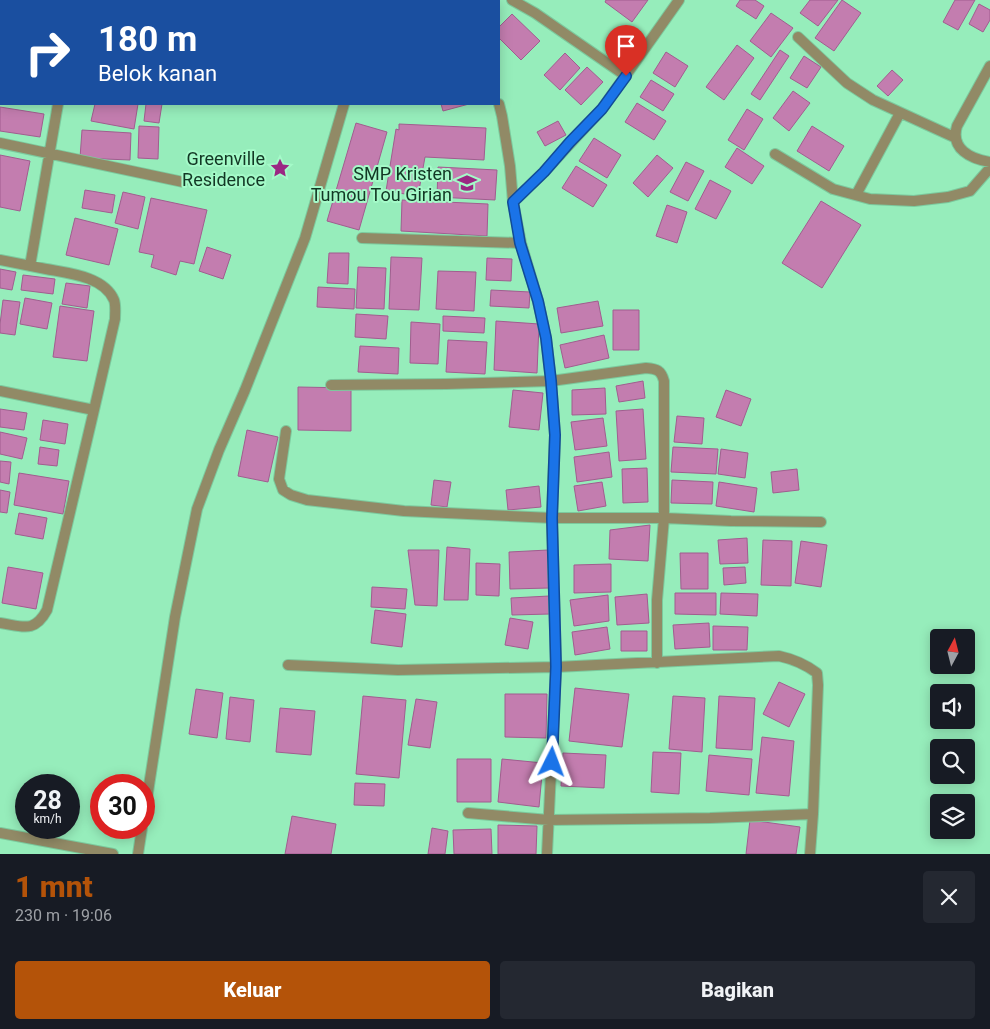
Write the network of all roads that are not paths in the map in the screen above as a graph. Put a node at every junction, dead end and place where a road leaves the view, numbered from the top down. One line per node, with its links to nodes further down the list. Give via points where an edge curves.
1 (512, 0): 5 (street)
2 (679, 0): 5 (street)
3 (798, 37): 9 (street, via 848,83)
4 (990, 66): 10 (street, via 958,126)
5 (626, 76): 18 (street, via 602,109)
6 (58, 105): 12 (street)
7 (344, 105): 35 (street, via 305,238 197,509 175,617)
8 (499, 105): 18 (street)
9 (900, 113): 10 (street); 17 (street)
10 (956, 138): 14 (street, via 966,154)
11 (0, 143): 12 (street)
12 (49, 154): 16 (street); 22 (street)
13 (775, 154): 17 (street, via 833,189)
14 (990, 162)
15 (990, 168): 17 (street, via 970,191 948,197 914,201 870,199)
16 (183, 182)
17 (856, 195)
18 (513, 202): 20 (street)
19 (362, 238): 20 (street)
20 (520, 243): 23 (street, via 538,301)
21 (0, 260): 22 (street)
22 (30, 266): 26 (street, via 82,276 107,290 114,300 115,319)
23 (551, 381): 24 (street); 28 (street, via 555,435); 29 (street, via 646,368 656,369 662,375)
24 (331, 385)
25 (0, 391): 26 (street)
26 (94, 410): 31 (street, via 47,610 38,623 29,627)
27 (286, 431): 28 (street, via 279,479 283,490 291,496 404,511)
28 (552, 518): 29 (street); 34 (street)
29 (664, 518): 30 (street); 32 (street, via 657,600)
30 (821, 522)
31 (0, 623)
32 (657, 663): 34 (street); 37 (street, via 779,656 809,666 817,673)
33 (288, 665): 34 (street, via 398,670)
34 (556, 667): 38 (street)
35 (151, 774)
36 (468, 813): 38 (street)
37 (813, 814): 38 (street); 44 (street)
38 (549, 820): 43 (street)
39 (0, 833): 41 (street)
40 (140, 839): 42 (street)
41 (114, 854)
42 (138, 854)
43 (547, 854)
44 (810, 854)

